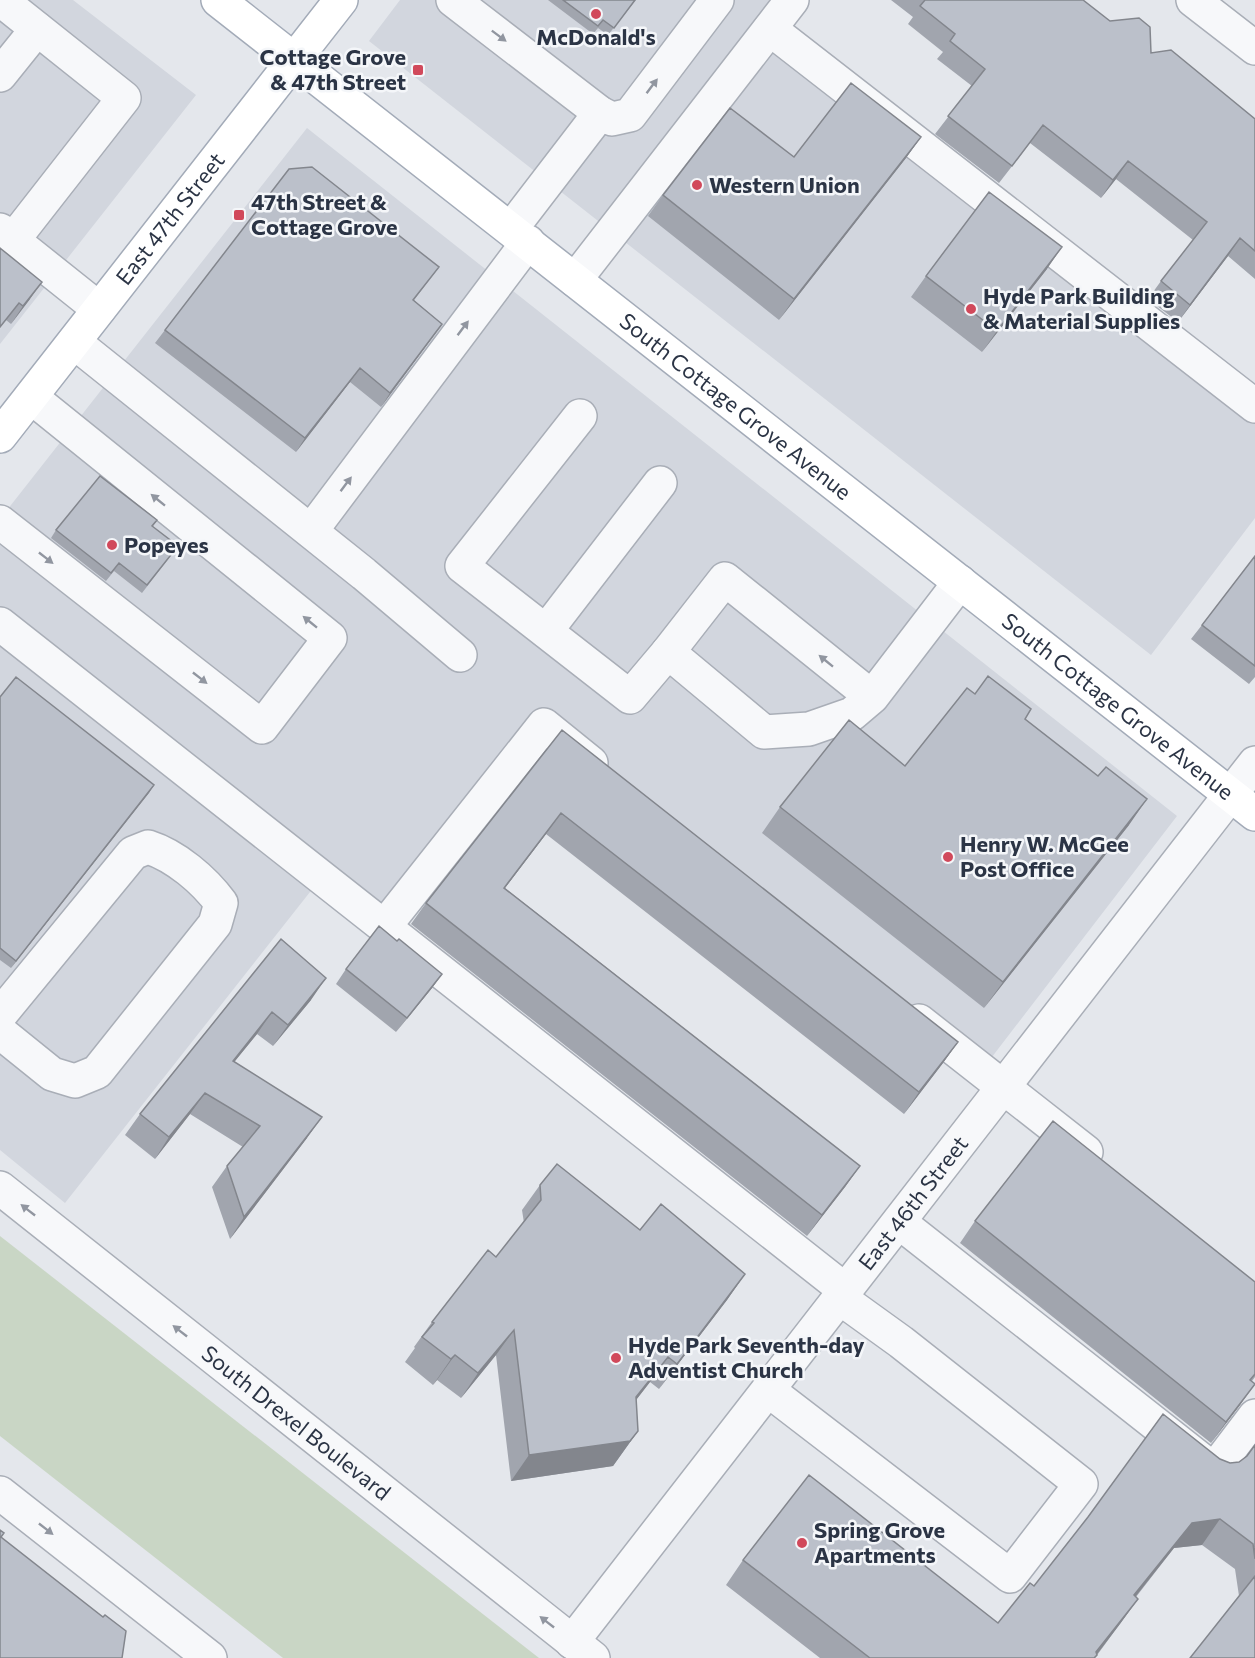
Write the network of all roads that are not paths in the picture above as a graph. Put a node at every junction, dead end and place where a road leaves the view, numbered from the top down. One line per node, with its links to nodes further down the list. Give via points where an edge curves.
1 (1, 0): 8 (street)
2 (218, 0): 11 (main road, South Cottage Grove Avenue)
3 (340, 0): 11 (main road, East 47th Street)
4 (453, 0): 13 (street, one-way to 13)
5 (717, 0): 13 (street, one-way to 5, via 612,119 630,115)
6 (792, 0): 9 (street)
7 (1193, 0): 10 (street)
8 (37, 29): 12 (street); 14 (street, via 124,98)
9 (770, 29): 16 (street); 20 (street)
10 (1255, 48)
11 (295, 59): 15 (main road, South Cottage Grove Avenue); 17 (main road, East 47th Street)
12 (0, 75)
13 (600, 112): 15 (street)
14 (6, 235): 17 (street)
15 (519, 235): 16 (main road, South Cottage Grove Avenue); 25 (street, one-way to 15)
16 (575, 280): 26 (main road, South Cottage Grove Avenue)
17 (99, 309): 18 (main road, East 47th Street)
18 (74, 342): 19 (main road, East 47th Street); 25 (street)
19 (30, 397): 22 (main road, East 47th Street); 24 (street, one-way to 19, via 262,727 330,638)
20 (1255, 406)
21 (579, 416): 27 (street, via 462,566)
22 (0, 436)
23 (660, 483): 27 (street)
24 (0, 522)
25 (311, 531): 30 (street)
26 (960, 582): 31 (street); 34 (main road, South Cottage Grove Avenue)
27 (546, 632): 29 (street, via 630,697)
28 (4, 636): 35 (street)
29 (668, 652): 31 (street, via 764,732 809,729 852,714); 31 (street, one-way to 29, via 725,579)
30 (460, 655)
31 (872, 697)
32 (1255, 763): 34 (street, East 46th Street)
33 (619, 784): 35 (street, via 544,725)
34 (1243, 804): 39 (street, East 46th Street)
35 (384, 927): 43 (street)
36 (900, 1005): 39 (street)
37 (0, 1015): 38 (street, via 133,853 148,847 165,852 221,903 215,924 97,1072 75,1081 52,1074)
38 (0, 1032)
39 (1003, 1087): 40 (street); 42 (street, East 46th Street)
40 (1110, 1172)
41 (0, 1188): 47 (street, South Drexel Boulevard, one-way to 41)
42 (898, 1222): 43 (street, East 46th Street); 45 (street, via 1214,1470)
43 (842, 1294): 44 (street, East 46th Street); 44 (street, via 1081,1484 1010,1576)
44 (768, 1390): 47 (street, East 46th Street)
45 (1255, 1416)
46 (0, 1492): 48 (street, one-way to 48)
47 (583, 1650)
48 (210, 1658)

